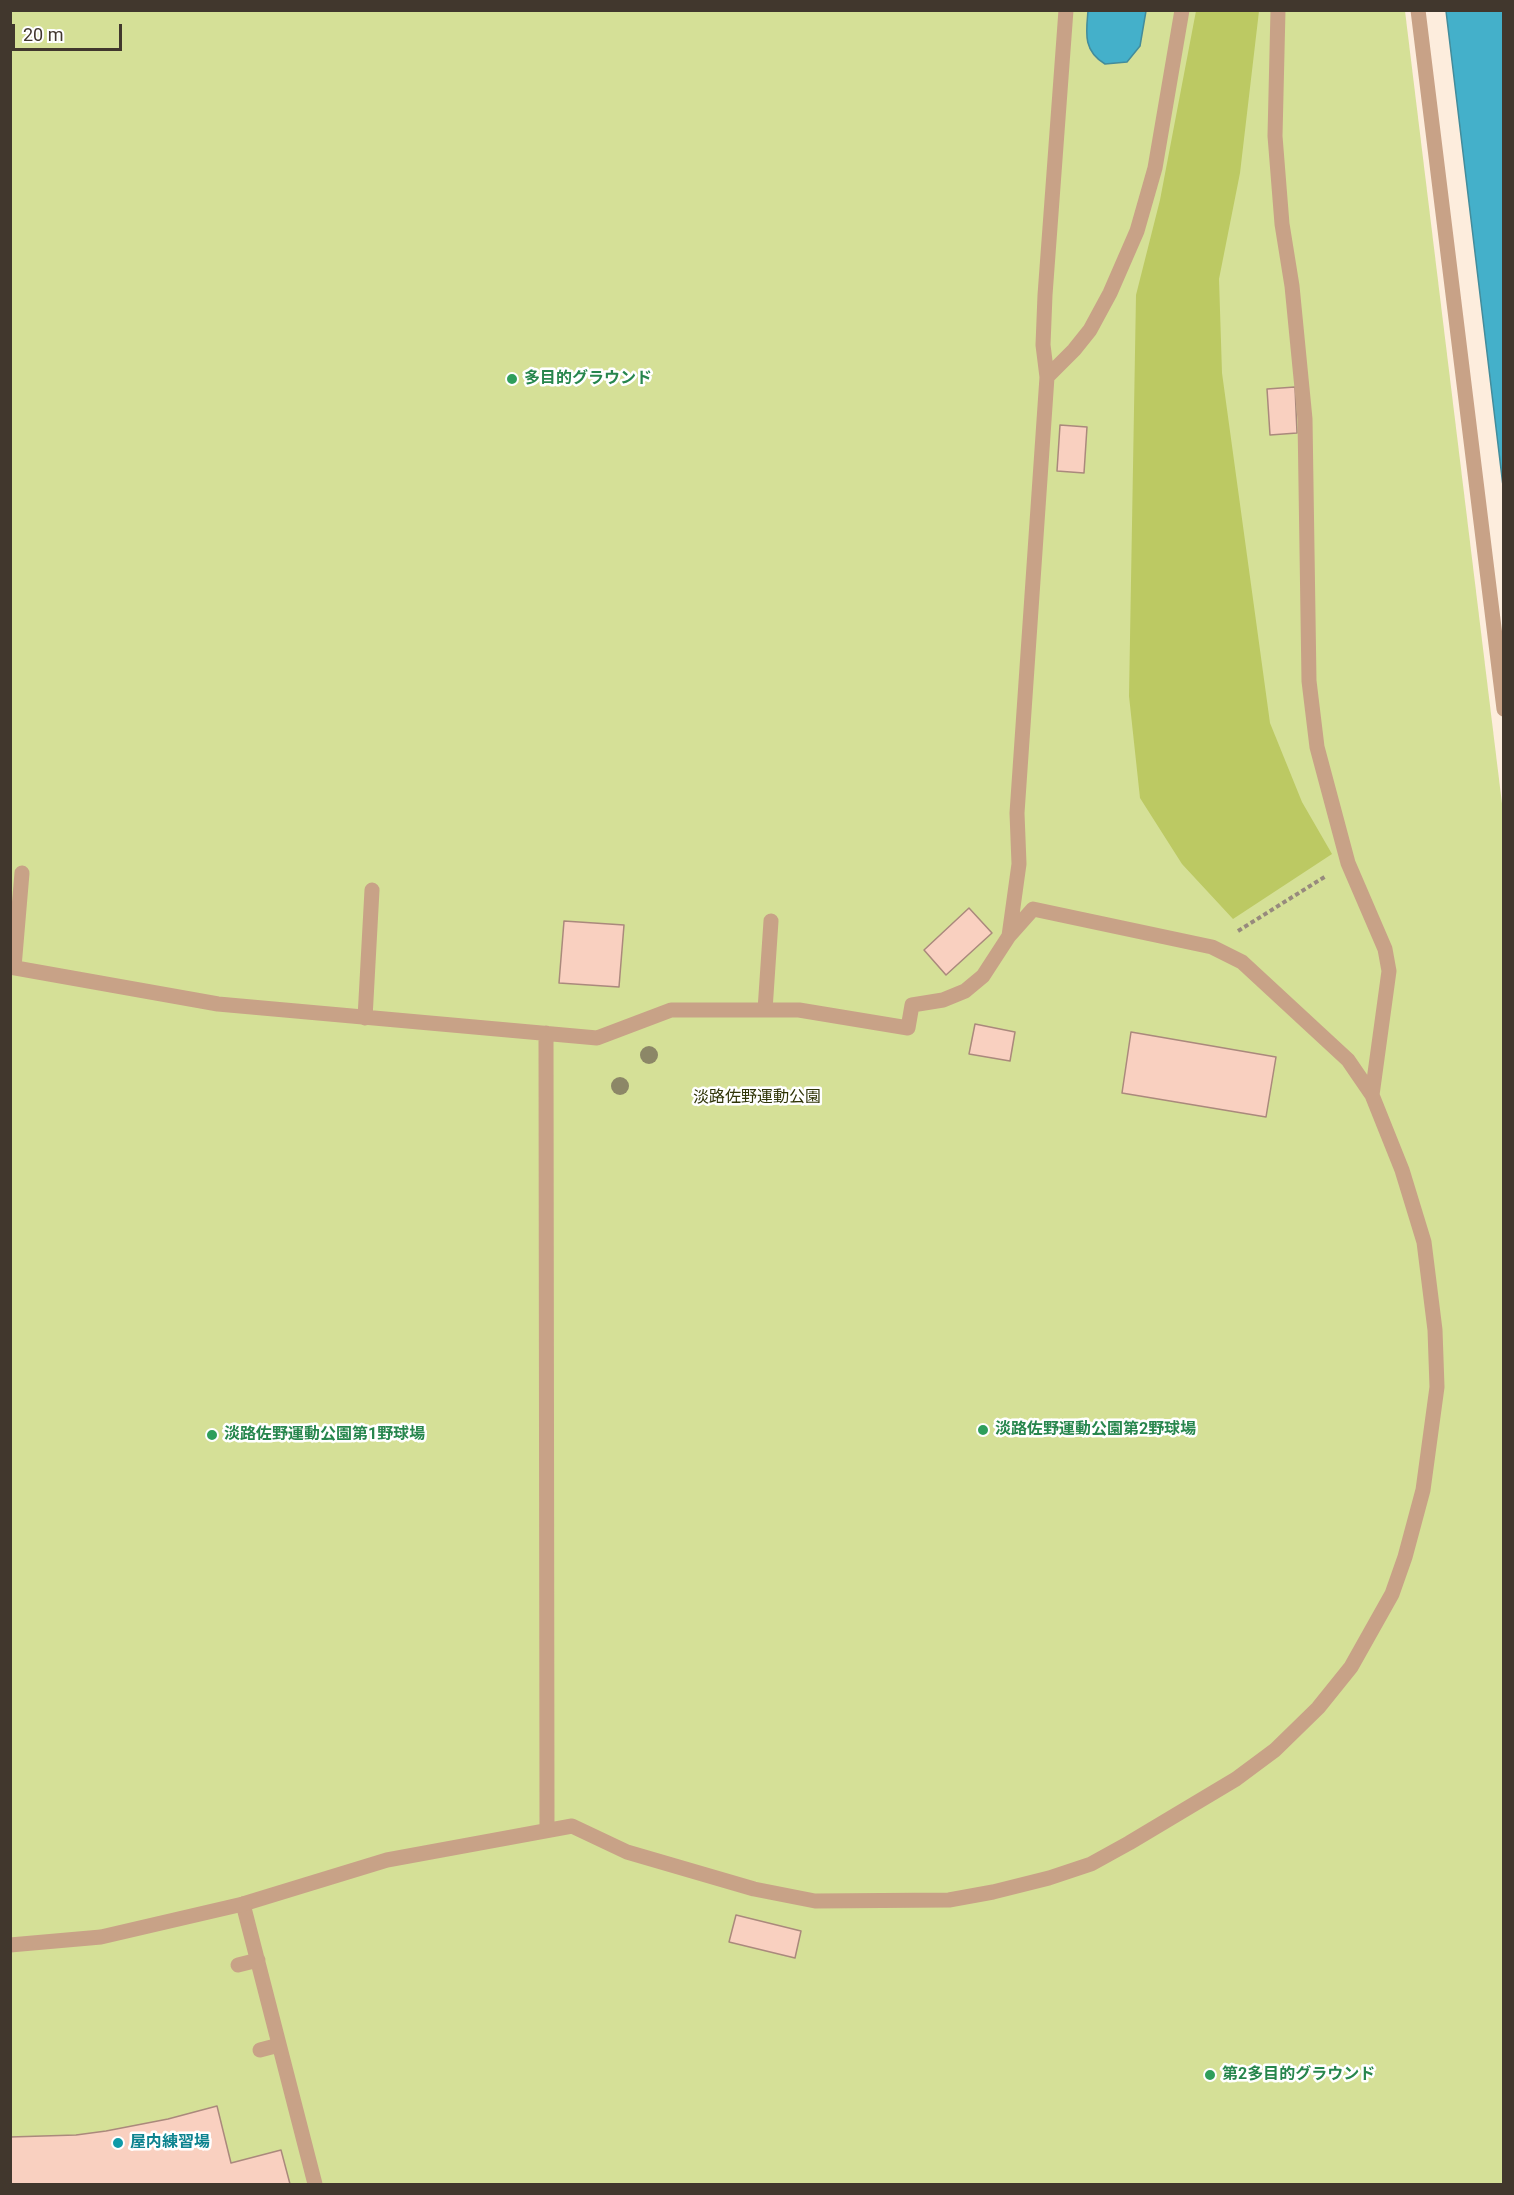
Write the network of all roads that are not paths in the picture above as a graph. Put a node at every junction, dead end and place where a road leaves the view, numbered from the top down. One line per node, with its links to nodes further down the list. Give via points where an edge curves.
1 (1066, 10): 5 (street, via 1045,295 1043,345)
2 (1182, 10): 5 (street, via 1155,168 1137,231 1090,330)
3 (1278, 10): 15 (street, via 1276,147 1305,419 1309,681 1317,747 1348,862 1385,949 1389,971)
4 (1418, 10): 6 (street)
5 (1047, 376): 10 (street, via 1017,813 1019,864)
6 (1503, 709)
7 (22, 873): 11 (street)
8 (372, 890): 13 (street)
9 (771, 921): 12 (street)
10 (1009, 936): 12 (street, via 983,976 965,991 943,1000 912,1005 908,1028 799,1010); 15 (street, via 1033,909 1212,947 1242,962 1263,979 1348,1060)
11 (12, 967): 13 (street, via 218,1004)
12 (765, 1010): 14 (street, via 671,1010 597,1038)
13 (365, 1018): 14 (street)
14 (546, 1033): 16 (street)
15 (1372, 1095): 16 (street, via 1414,1206 1431,1282 1437,1387 1423,1490 1405,1557 1377,1623 1345,1675 1275,1750 1236,1779 1091,1864 1049,1878 949,1900 815,1900 754,1889 627,1852 572,1826)
16 (547, 1830): 17 (street, via 387,1860)
17 (243, 1904): 18 (street, via 101,1936); 19 (street)
18 (10, 1944)
19 (258, 1960): 20 (street); 21 (street)
20 (238, 1965)
21 (279, 2045): 22 (street); 23 (street)
22 (260, 2050)
23 (315, 2184)

